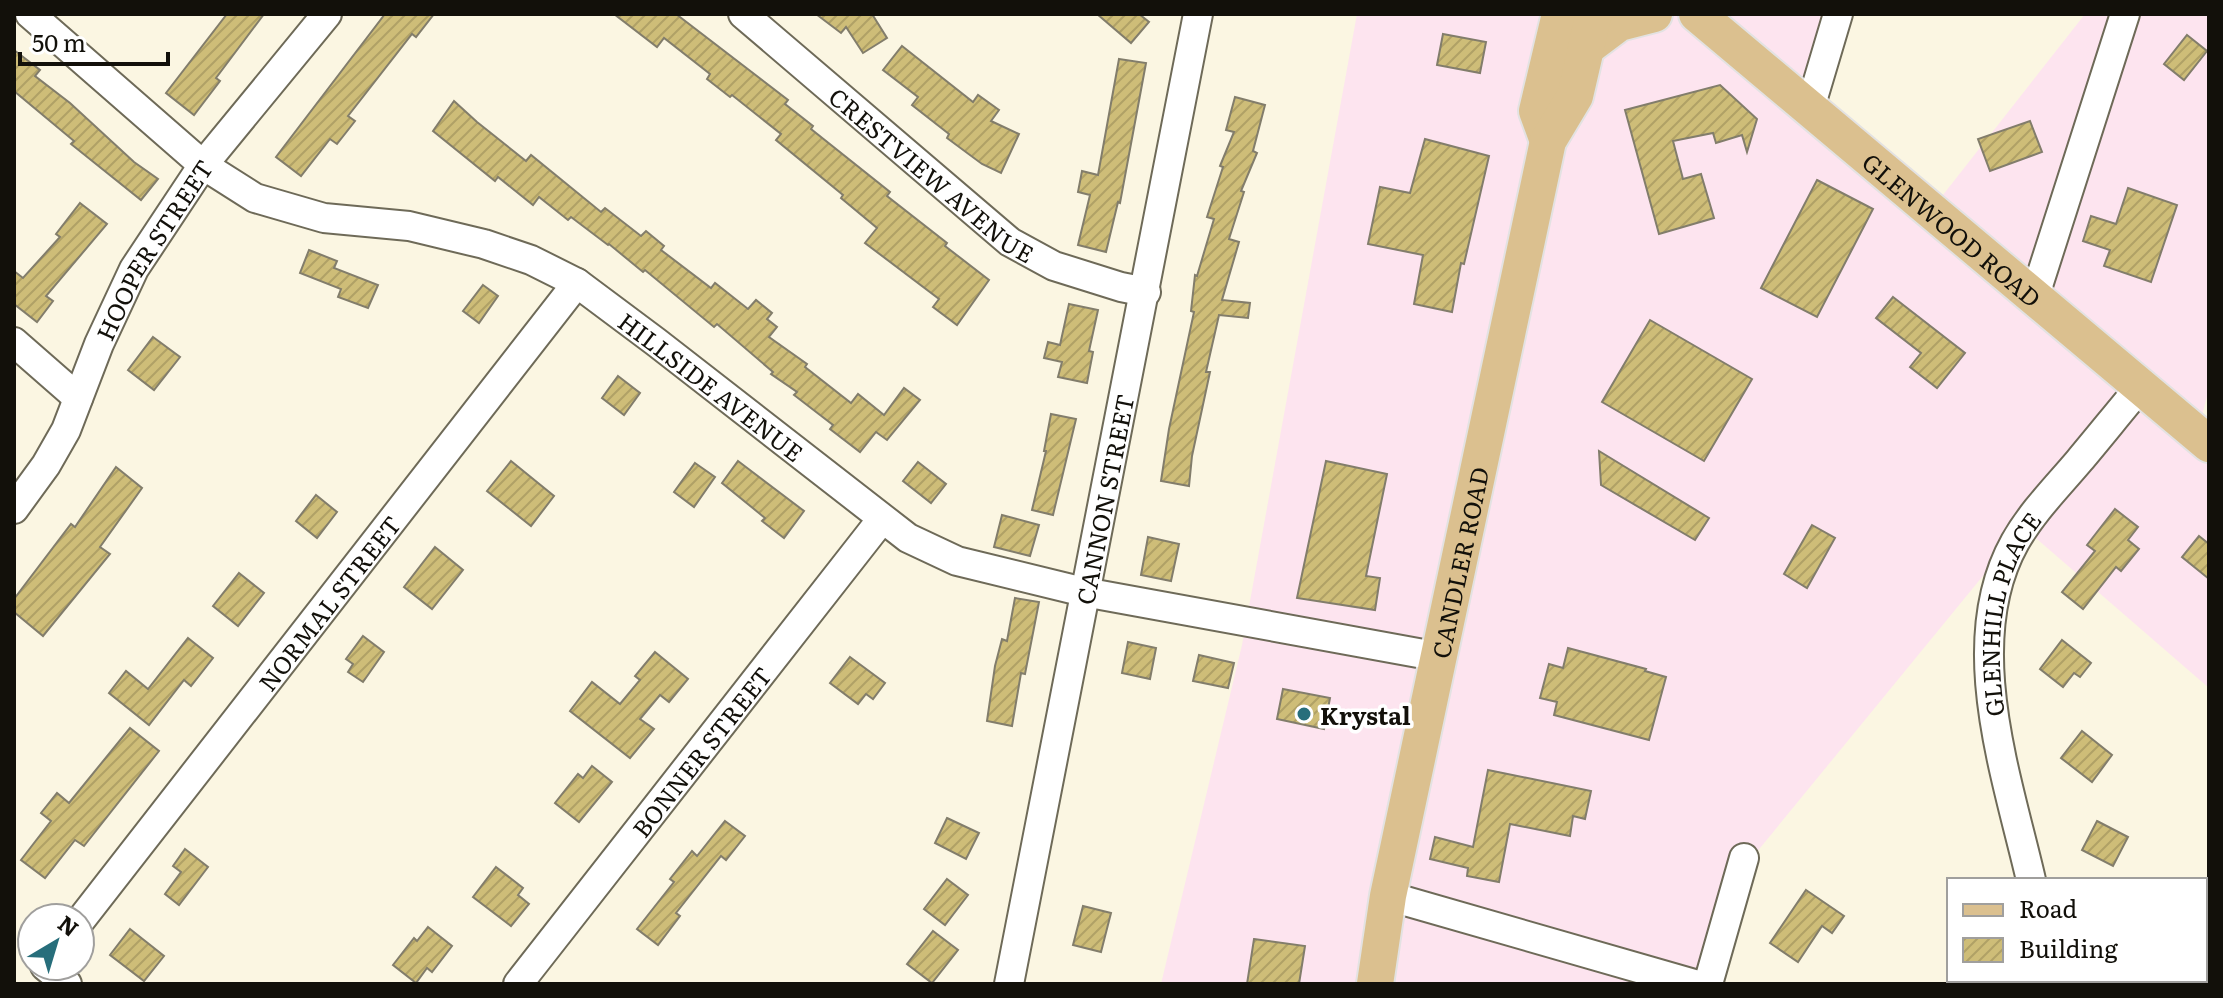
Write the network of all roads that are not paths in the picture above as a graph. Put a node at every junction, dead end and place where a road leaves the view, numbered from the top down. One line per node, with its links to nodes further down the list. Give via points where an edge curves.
1 (30, 14): 14 (street, HILLSIDE AVENUE)
2 (327, 14): 14 (street, HOOPER STREET)
3 (743, 14): 16 (street, CRESTVIEW AVENUE, via 1010,242 1054,266)
4 (1198, 14): 16 (street, CANNON STREET)
5 (1560, 14): 13 (main road, CANDLER ROAD, via 1537,111)
6 (1654, 14): 11 (main road)
7 (1680, 14): 8 (main road)
8 (1698, 14): 12 (main road, GLENWOOD ROAD)
9 (1838, 14): 12 (street)
10 (2125, 14): 17 (street)
11 (1590, 30): 13 (main road, CANDLER ROAD, via 1575,96)
12 (1810, 108): 17 (main road, GLENWOOD ROAD)
13 (1548, 141): 25 (main road, CANDLER ROAD)
14 (203, 165): 15 (street, HILLSIDE AVENUE, via 255,198 324,218 409,226 484,244); 20 (street, HOOPER STREET, via 134,269)
15 (577, 283): 23 (street, HILLSIDE AVENUE); 29 (street, NORMAL STREET)
16 (1146, 292): 24 (street, CANNON STREET)
17 (2035, 295): 19 (main road, GLENWOOD ROAD)
18 (14, 342): 20 (street)
19 (2141, 386): 21 (main road, GLENWOOD ROAD); 27 (street, GLENHILL PLACE, via 2041,504 2002,570 1994,600 1988,644 1993,710)
20 (78, 398): 22 (street, HOOPER STREET, via 46,465)
21 (2209, 444)
22 (14, 509)
23 (882, 519): 24 (street, HILLSIDE AVENUE, via 957,561); 30 (street, BONNER STREET)
24 (1084, 592): 25 (street, HILLSIDE AVENUE); 31 (street, CANNON STREET)
25 (1440, 657): 28 (main road, CANDLER ROAD)
26 (1744, 858): 34 (street)
27 (2031, 878)
28 (1388, 896): 32 (main road, CANDLER ROAD); 33 (street)
29 (95, 902)
30 (518, 984)
31 (1009, 984)
32 (1375, 984)
33 (1694, 984)
34 (1708, 984)

